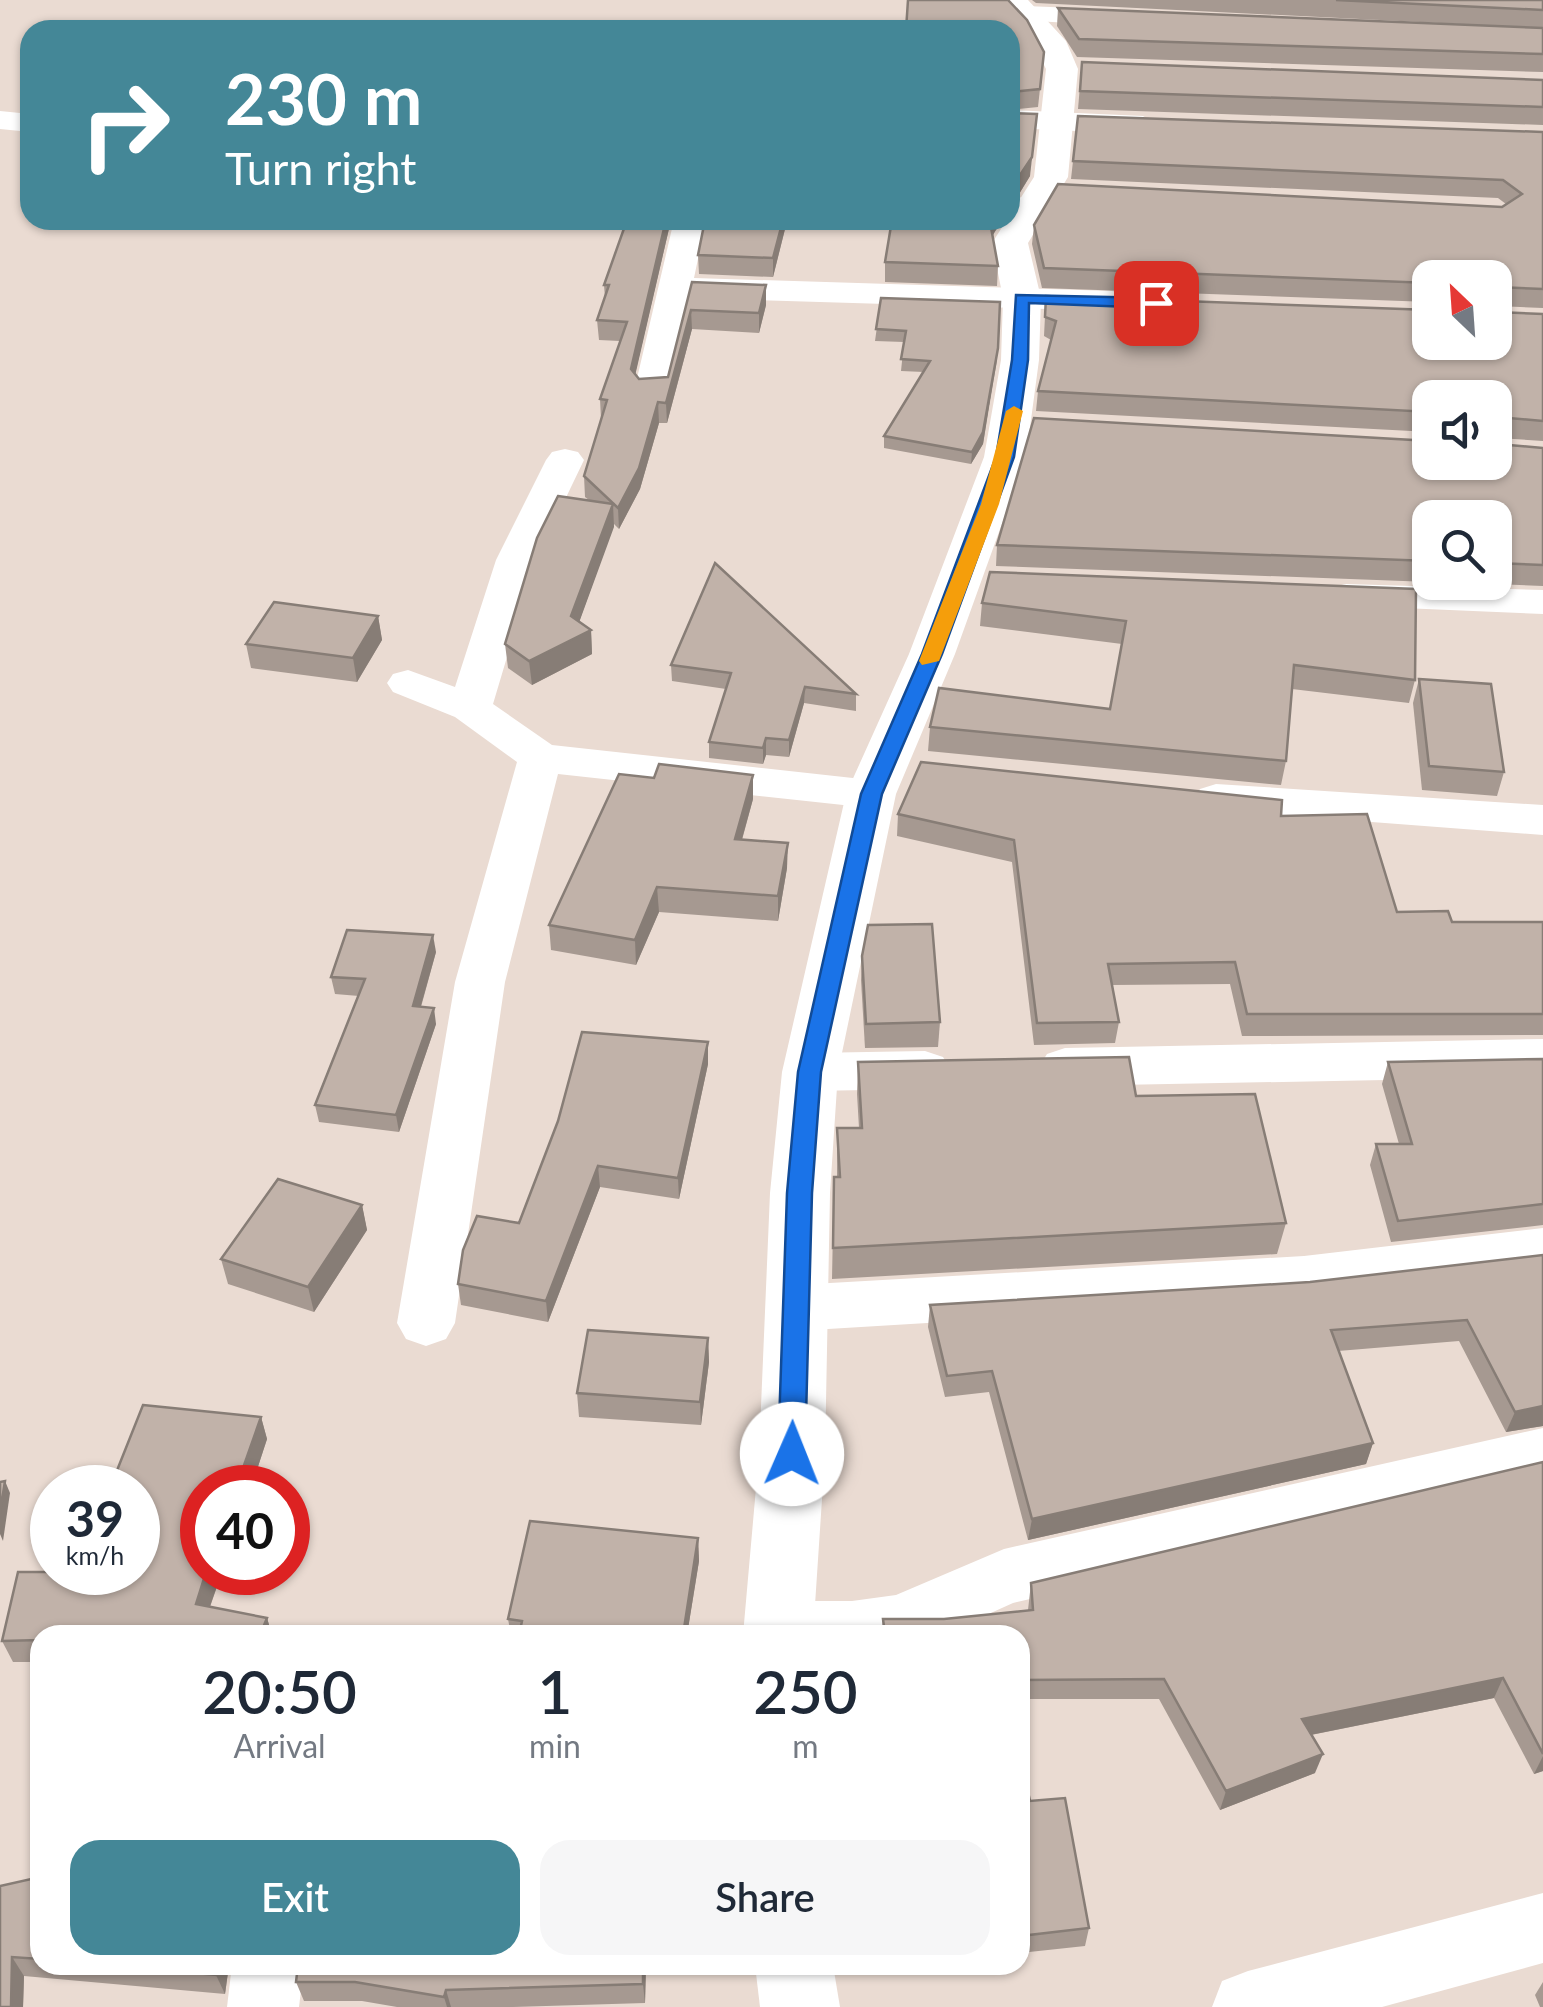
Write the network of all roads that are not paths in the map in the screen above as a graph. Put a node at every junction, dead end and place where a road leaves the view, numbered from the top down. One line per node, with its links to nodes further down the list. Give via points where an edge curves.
1 (1018, 7): 2 (street); 3 (street, via 1080,70)
2 (1162, 20)
3 (1034, 120): 4 (street); 5 (street, via 1051,177)
4 (1176, 126)
5 (1042, 197): 6 (street)
6 (1020, 229)
7 (687, 230): 9 (street)
8 (1019, 230): 10 (street, via 1010,243)
9 (672, 287): 10 (street); 12 (street)
10 (1022, 298): 11 (street); 19 (street, via 1032,426 990,504 980,581)
11 (1150, 303)
12 (653, 387)
13 (564, 460): 17 (street, via 516,560)
14 (1312, 595): 15 (street)
15 (1543, 602)
16 (408, 683): 17 (street)
17 (470, 708): 18 (street)
18 (540, 758): 19 (street); 28 (street, via 480,982)
19 (891, 775): 25 (street)
20 (1165, 794): 21 (street)
21 (1543, 820)
22 (1543, 1058): 23 (street)
23 (1028, 1068)
24 (968, 1069): 25 (street)
25 (810, 1072): 27 (street)
26 (1543, 1250): 27 (street, via 1304,1278)
27 (796, 1308): 30 (street)
28 (426, 1322)
29 (1543, 1454): 31 (street, via 1004,1577)
30 (779, 1625)
31 (887, 1625)
32 (1543, 1928): 37 (street)
33 (267, 1975): 35 (street)
34 (795, 1975): 36 (street)
35 (263, 2007)
36 (800, 2007)
37 (1248, 2007)

